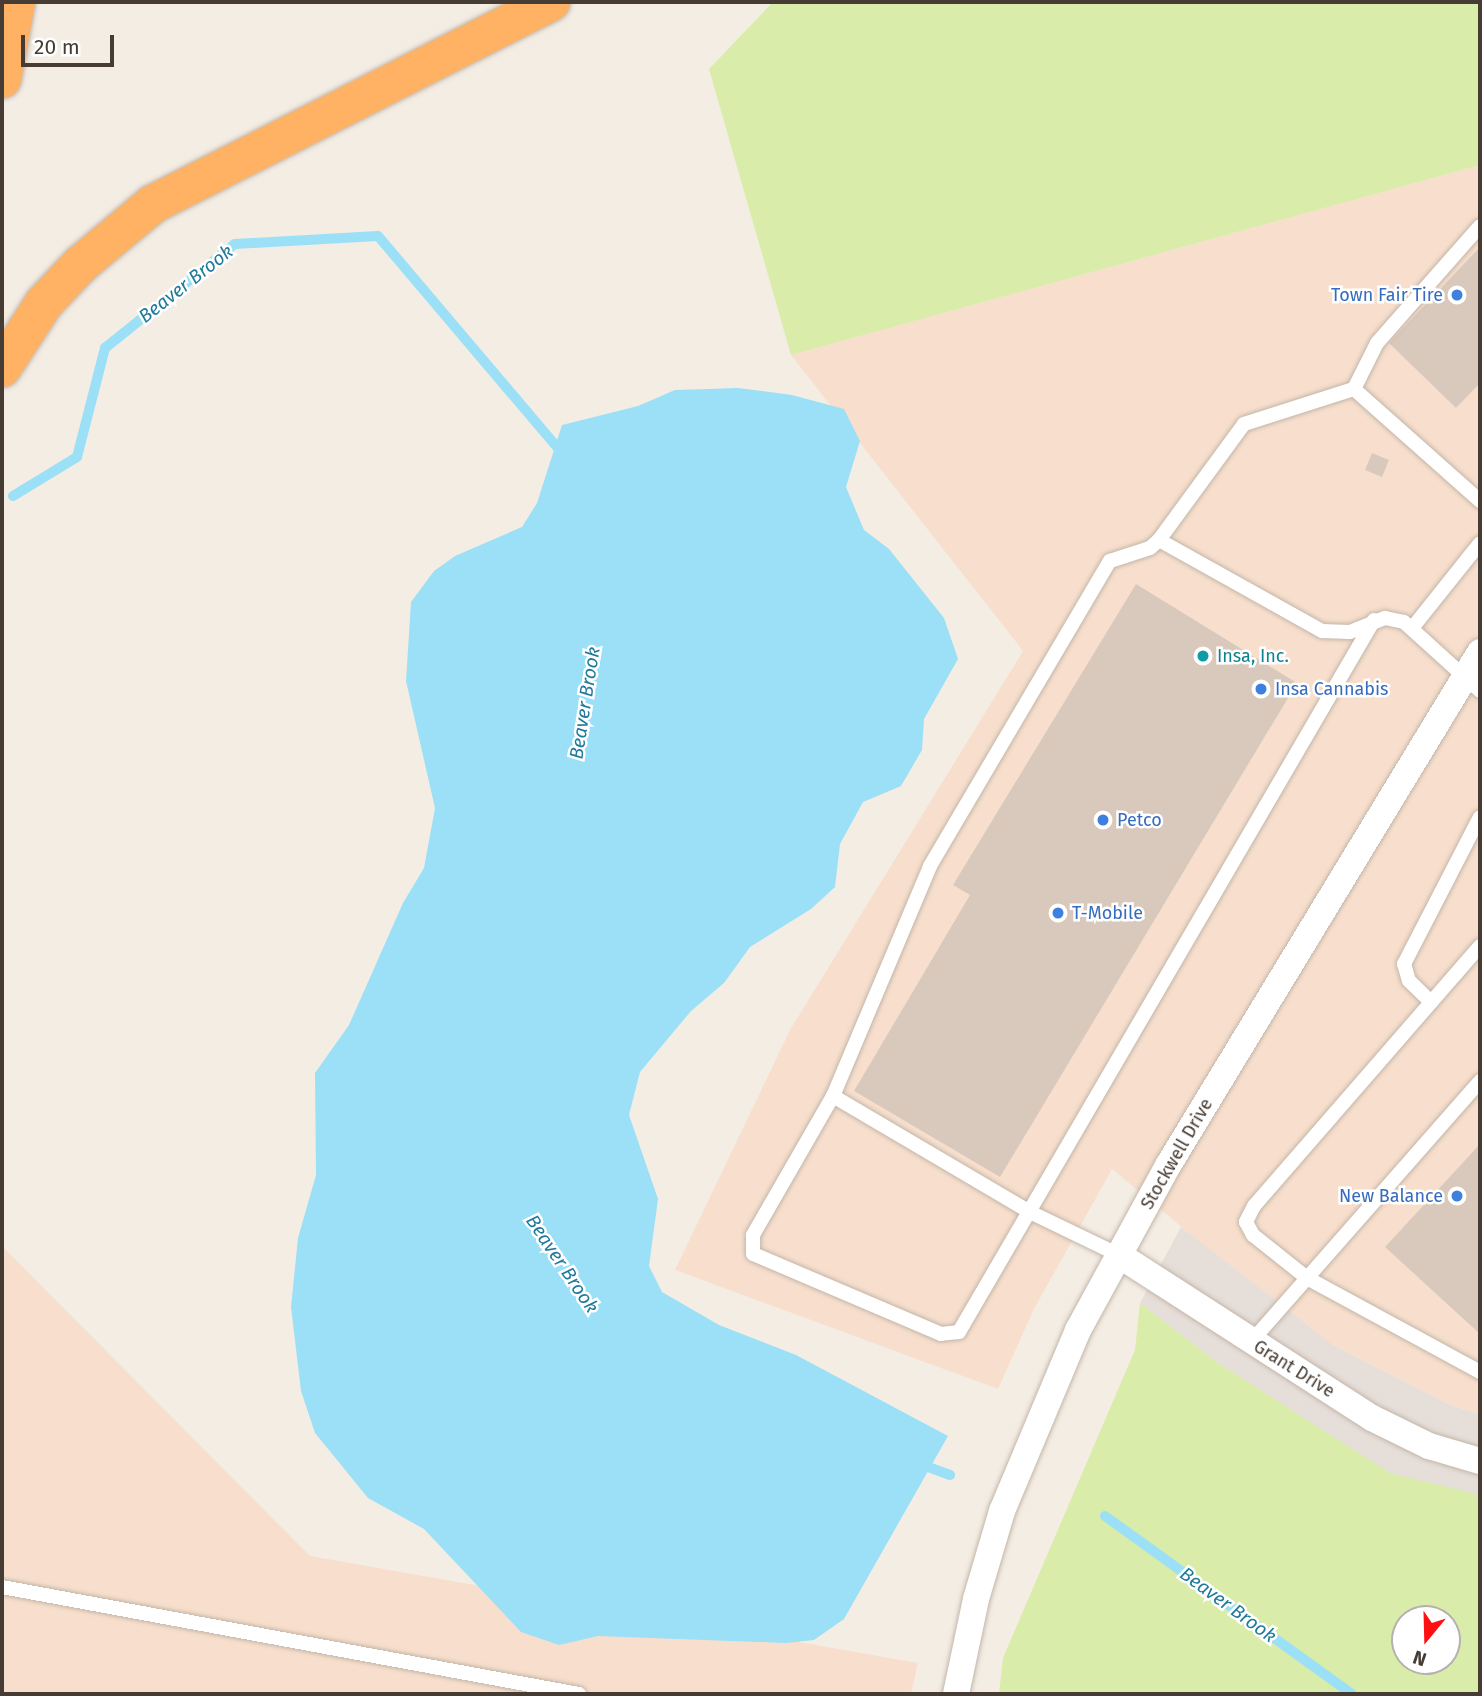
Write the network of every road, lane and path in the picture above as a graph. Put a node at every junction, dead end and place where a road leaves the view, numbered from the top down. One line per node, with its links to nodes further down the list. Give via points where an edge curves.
1 (16, 2): 3 (highway)
2 (551, 2): 5 (highway, via 153,204 99,248 44,303)
3 (2, 79)
4 (1480, 226): 6 (lane, via 1377,343)
5 (2, 368)
6 (1354, 389): 7 (lane); 8 (lane, via 1244,424)
7 (1480, 501)
8 (1159, 540): 10 (lane, via 1322,631 1350,632); 18 (lane, via 1103,569 930,866)
9 (1480, 543): 11 (lane)
10 (1374, 620): 11 (lane, via 1394,620); 19 (lane)
11 (1413, 627): 13 (lane)
12 (1480, 652): 13 (street, Stockwell Drive)
13 (1472, 683): 20 (street, Stockwell Drive)
14 (1480, 817): 16 (lane, via 1405,964 1409,981)
15 (1480, 946): 16 (lane)
16 (1432, 1002): 21 (lane, via 1249,1213 1246,1222 1253,1235)
17 (1480, 1082): 21 (lane)
18 (833, 1096): 19 (lane); 19 (lane, via 753,1235 750,1248 758,1258 954,1336)
19 (1030, 1212): 20 (lane)
20 (1119, 1255): 22 (street, Grant Drive); 27 (street, Stockwell Drive, via 1055,1376 1014,1478 975,1599)
21 (1307, 1278): 22 (lane); 23 (lane)
22 (1250, 1343): 24 (street, Grant Drive, via 1372,1418 1429,1446)
23 (1480, 1372)
24 (1480, 1461)
25 (2, 1587): 26 (lane)
26 (579, 1694)
27 (956, 1694)

